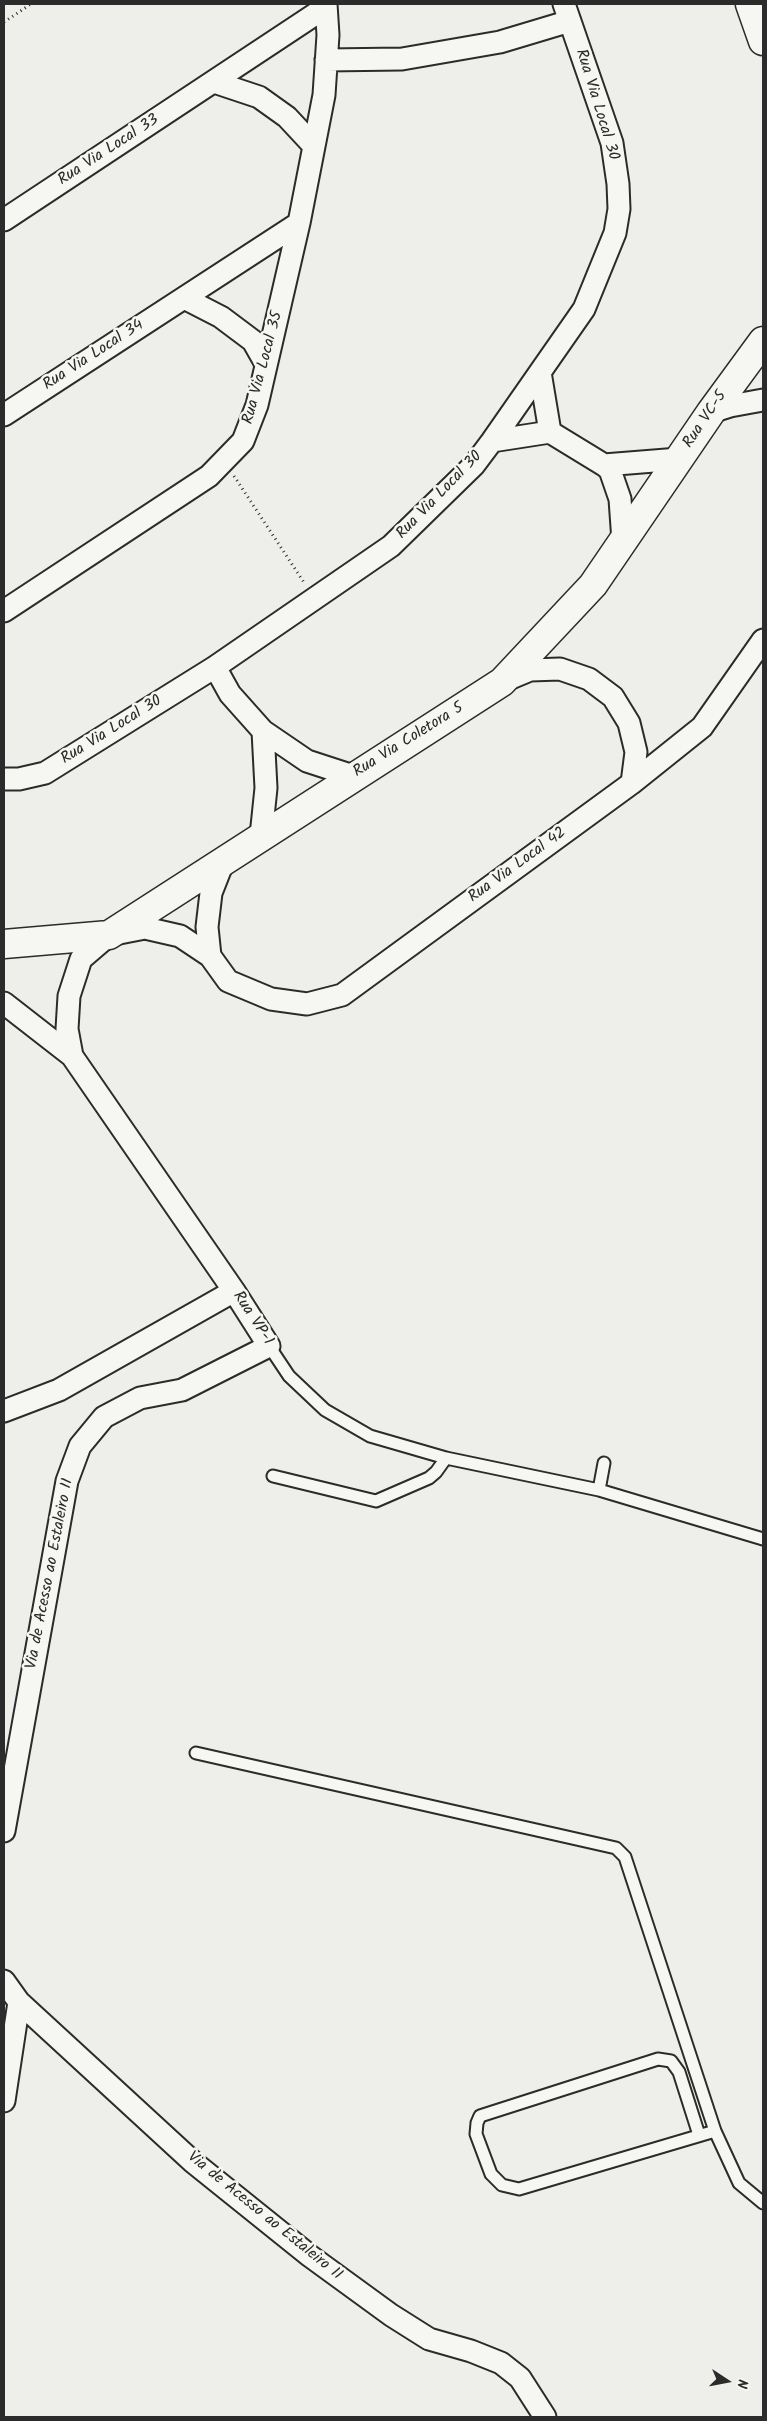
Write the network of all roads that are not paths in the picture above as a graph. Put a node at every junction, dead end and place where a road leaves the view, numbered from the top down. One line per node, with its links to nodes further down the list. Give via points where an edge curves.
1 (750, 4): 4 (street)
2 (326, 6): 5 (street, Rua Via Local 35); 6 (street, Rua Via Local 33)
3 (567, 13): 5 (street, via 500,42 402,59); 13 (street, Rua Via Local 30, via 612,143 619,209 616,232 584,309)
4 (763, 41)
5 (326, 60): 7 (street, Rua Via Local 35, via 324,95)
6 (214, 82): 7 (street, via 259,97 287,117); 8 (street, Rua Via Local 33)
7 (314, 146): 9 (street, Rua Via Local 35)
8 (4, 220)
9 (299, 223): 10 (street, Rua Via Local 34); 12 (street, Rua Via Local 35)
10 (184, 298): 12 (street, via 221,317 253,341); 16 (street, Rua Via Local 34)
11 (761, 338): 15 (street, Rua VC-5)
12 (266, 364): 23 (street, Rua Via Local 35, via 257,405 243,441 209,476)
13 (540, 372): 17 (street); 18 (street, Rua Via Local 30)
14 (763, 400): 15 (street)
15 (711, 412): 19 (street, Rua VC-5)
16 (4, 415)
17 (550, 432): 18 (street); 20 (street)
18 (492, 441): 25 (street, Rua Via Local 30, via 474,465 391,546)
19 (680, 460): 20 (street); 21 (street, Rua VC-5)
20 (604, 465): 22 (street, via 610,470 620,499)
21 (658, 491): 22 (street, Rua Via Coletora 5)
22 (623, 541): 26 (street, Rua Via Coletora 5, via 593,585)
23 (4, 611)
24 (763, 640): 30 (street, Rua Via Local 42, via 702,727)
25 (214, 667): 27 (street, via 230,694); 29 (street, Rua Via Local 30, via 45,773)
26 (502, 682): 28 (street, Rua Via Coletora 5); 30 (street, via 530,670 560,669 589,679 607,692 629,723 636,752)
27 (263, 731): 28 (street, via 307,761); 31 (street, via 266,788)
28 (353, 776): 31 (street, Rua Via Coletora 5)
29 (4, 779)
30 (632, 783): 35 (street, Rua Via Local 42, via 342,995 307,1004 271,999 228,981)
31 (261, 836): 32 (street, Rua Via Coletora 5)
32 (224, 860): 33 (street, Rua Via Coletora 5); 35 (street, via 211,893 207,927)
33 (109, 935): 34 (street, Rua Via Coletora 5); 35 (street, via 144,928 180,936); 37 (street, Rua Via Coletora 5, via 81,959 72,986 67,1029)
34 (4, 944)
35 (210, 956)
36 (4, 1003): 37 (street, Rua VP-1)
37 (72, 1056): 38 (street, Rua VP-1)
38 (234, 1291): 39 (street, Rua VP-1); 40 (street, via 59,1390)
39 (269, 1346): 41 (lane, Rua VP-1, via 289,1376 325,1410 370,1436); 47 (street, Via de Acesso ao Estaleiro II, via 182,1390 140,1398 104,1417 80,1446 67,1481)
40 (4, 1411)
41 (446, 1458): 43 (lane, via 429,1478 376,1501); 44 (lane, Rua VP-1)
42 (604, 1463): 44 (lane)
43 (273, 1476)
44 (599, 1490): 45 (lane, Rua VP-1)
45 (763, 1539)
46 (196, 1754): 51 (lane, via 616,1848 625,1856)
47 (4, 1831)
48 (4, 1981): 49 (street, Via de Acesso ao Estaleiro II)
49 (20, 2002): 50 (street); 54 (street, Via de Acesso ao Estaleiro II, via 193,2162 310,2256 429,2339 501,2363 520,2378)
50 (4, 2101)
51 (715, 2131): 52 (lane); 53 (lane, via 739,2183)
52 (699, 2135): 52 (lane, via 519,2189 502,2185 491,2174 476,2134 480,2116 658,2059 672,2061 679,2072)
53 (763, 2202)
54 (545, 2417)

